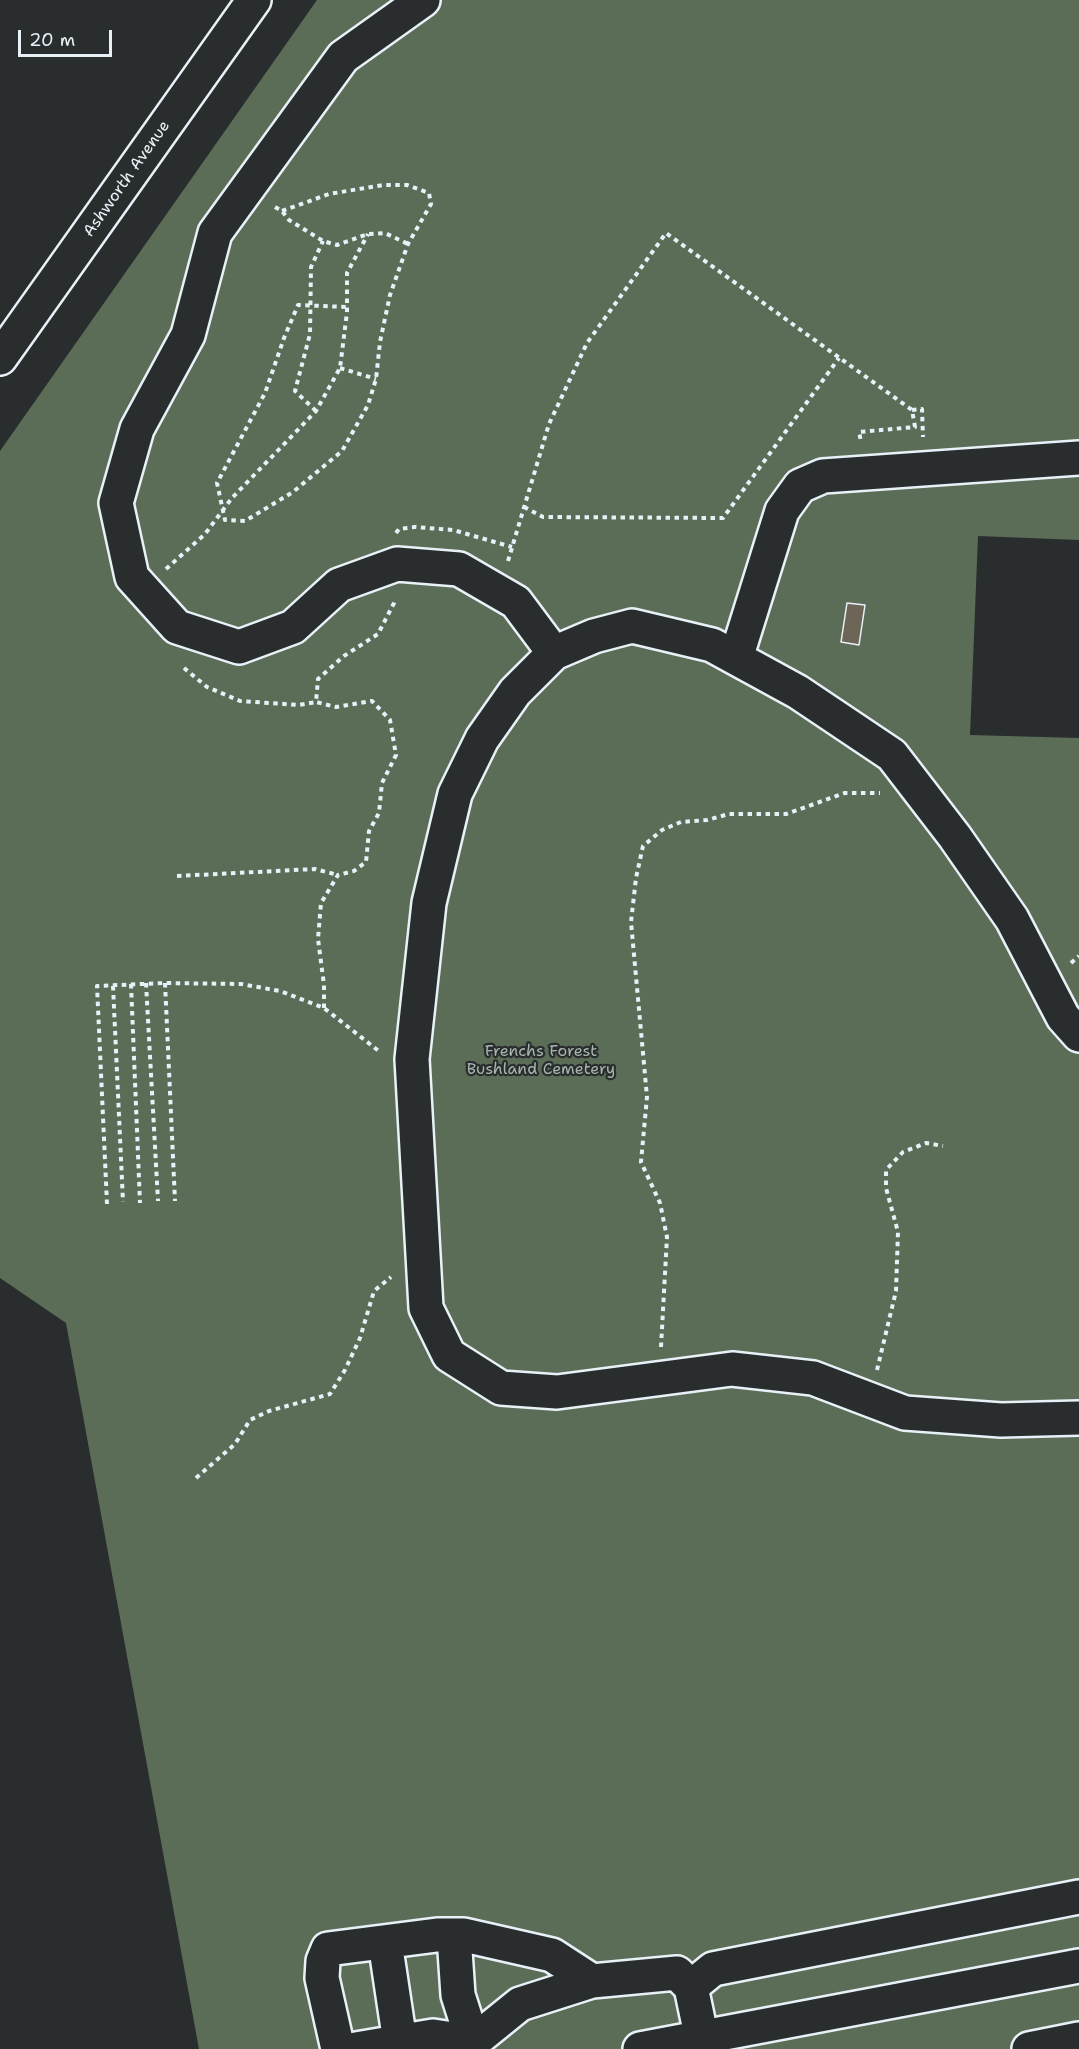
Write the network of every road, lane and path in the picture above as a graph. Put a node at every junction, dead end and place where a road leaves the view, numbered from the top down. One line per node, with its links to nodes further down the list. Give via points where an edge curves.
1 (254, 0): 11 (street, Ashworth Avenue)
2 (423, 0): 3 (street, via 343,57)
3 (246, 189): 4 (path); 26 (street, via 215,233 188,335 137,429 116,503 132,577)
4 (282, 211): 6 (path, via 289,220); 7 (path, via 329,194 383,184 407,185 429,193 431,204)
5 (368, 234): 6 (path, via 337,245); 7 (path, via 384,233); 9 (path, via 347,273)
6 (323, 241): 8 (path, via 311,267)
7 (408, 244): 13 (path, via 390,295)
8 (312, 305): 9 (path); 15 (path, via 310,334 295,391); 22 (path, via 298,305 265,393 217,483)
9 (346, 307): 12 (path)
10 (839, 357): 14 (path); 21 (path, via 723,518 543,517); 21 (path, via 666,233 587,343 549,424)
11 (0, 358)
12 (340, 368): 13 (path); 15 (path)
13 (375, 380): 22 (path, via 368,405 342,451 293,492 245,521 225,520)
14 (912, 410): 16 (path, via 922,409); 18 (path, via 915,427 859,432 860,441)
15 (316, 411): 22 (path)
16 (923, 437): 17 (path); 20 (path)
17 (912, 438)
18 (870, 440)
19 (1079, 458): 20 (street)
20 (923, 469): 28 (street, via 823,476 800,486 782,511)
21 (524, 507): 23 (path)
22 (224, 508): 26 (path, via 206,534)
23 (512, 547): 24 (path, via 453,530 399,529 391,543); 25 (path, via 505,570)
24 (397, 564): 25 (street, via 459,569); 26 (street, via 339,585 292,627 239,647 177,627); 30 (path, via 394,603 378,634 318,679)
25 (491, 588): 27 (street, via 516,602)
26 (142, 589)
27 (554, 653): 28 (street, via 632,626 712,645); 40 (street, via 514,692 482,739 455,794 429,903)
28 (735, 658): 31 (street, via 798,692 892,755)
29 (184, 668): 30 (path, via 207,687 240,701 298,705)
30 (316, 702): 32 (path, via 336,706 372,701 390,720 396,755 382,783 378,813 369,831 366,862 354,871)
31 (914, 783): 39 (street, via 1012,919 1063,1017); 48 (path, via 901,793 844,792 786,814 729,814 681,822 662,830 643,846 631,922 647,1096 641,1162 660,1203 667,1237 661,1339)
32 (338, 875): 33 (path, via 315,869); 38 (path, via 321,903 318,939)
33 (177, 876)
34 (146, 983): 35 (path); 36 (path); 42 (path)
35 (165, 983): 38 (path, via 241,984 280,990); 43 (path)
36 (130, 984): 37 (path); 45 (path)
37 (112, 986): 44 (path); 46 (path, via 97,986)
38 (324, 1008): 40 (path, via 383,1054)
39 (1079, 1035)
40 (412, 1059): 47 (street)
41 (943, 1146): 49 (path, via 926,1143 903,1152 886,1170 886,1188 898,1232 896,1291)
42 (158, 1201)
43 (175, 1201)
44 (123, 1202)
45 (140, 1203)
46 (107, 1204)
47 (424, 1261): 48 (street, via 426,1308 448,1355 501,1388 557,1392); 51 (path, via 391,1277 374,1292 360,1338 330,1394 269,1410 250,1420 235,1444)
48 (663, 1378): 49 (street, via 732,1369 813,1378)
49 (867, 1398): 50 (street, via 905,1413 1001,1420)
50 (1079, 1418)
51 (196, 1478)
52 (1079, 1898): 57 (street, via 713,1969)
53 (454, 1935): 54 (street); 56 (street, via 552,1955); 61 (street, via 458,1995)
54 (386, 1942): 59 (street); 62 (street, via 328,1949 322,1978)
55 (1079, 1966): 60 (street)
56 (592, 1981): 57 (street, via 677,1973); 61 (street, via 520,2004)
57 (691, 1987): 60 (street)
58 (1079, 2039): 65 (street)
59 (400, 2042): 61 (street, via 433,2036); 63 (street)
60 (703, 2043): 64 (street)
61 (470, 2045)
62 (338, 2049)
63 (356, 2049)
64 (640, 2049)
65 (1029, 2049)

